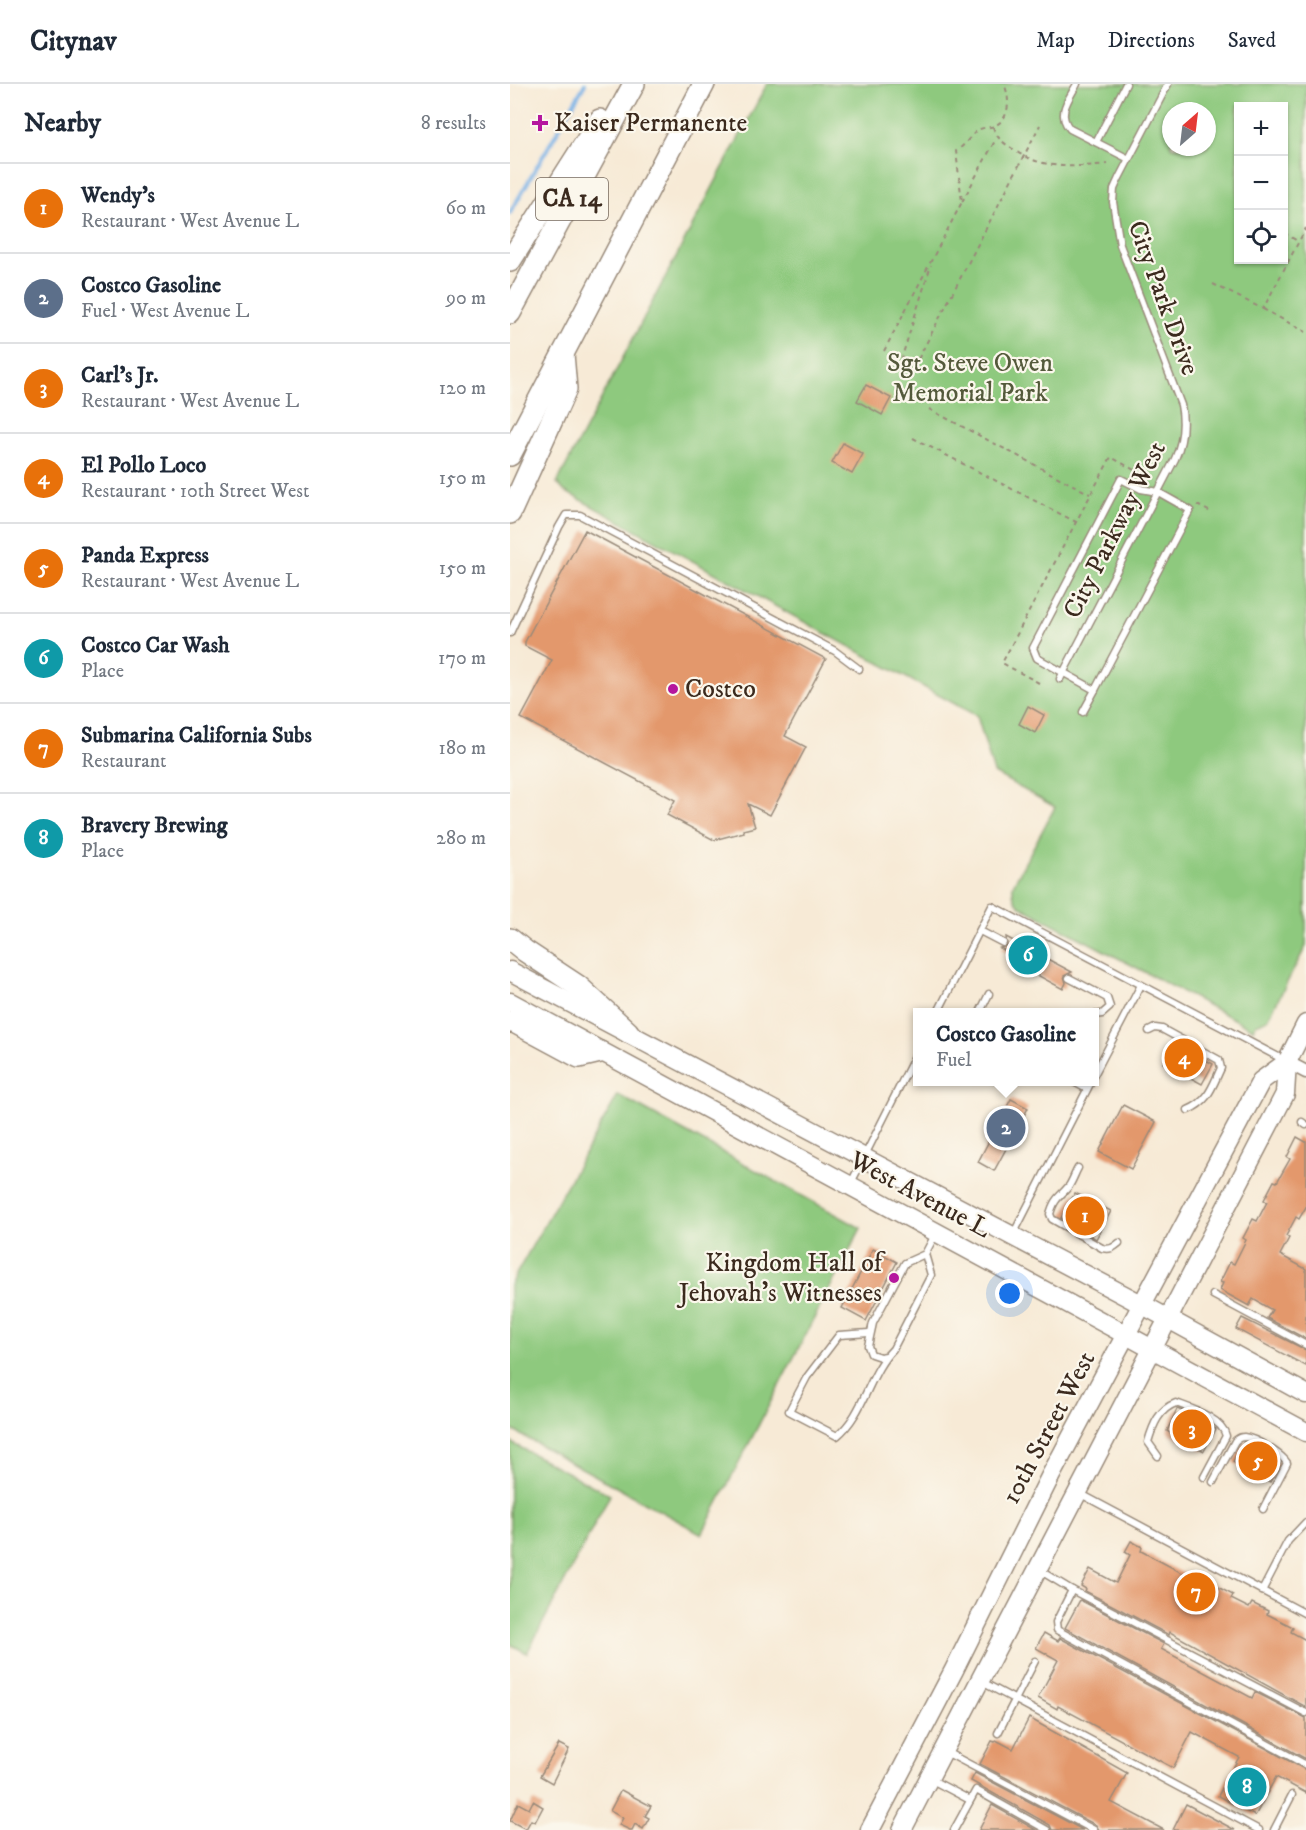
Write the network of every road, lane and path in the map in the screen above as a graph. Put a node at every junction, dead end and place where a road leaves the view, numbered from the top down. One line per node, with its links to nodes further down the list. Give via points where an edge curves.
1 (629, 84): 20 (highway, via 604,113)
2 (634, 84): 23 (highway, CA 14)
3 (704, 84): 26 (highway, CA 14)
4 (1004, 84): 9 (path, via 1008,107)
5 (1077, 84): 11 (lane, via 1062,117 1070,129)
6 (1126, 84): 11 (lane)
7 (1168, 84): 13 (lane, City Park Drive)
8 (1040, 125): 12 (path)
9 (993, 127): 10 (path); 15 (path, via 980,129 956,152)
10 (997, 138): 12 (path); 15 (path)
11 (1096, 142): 13 (lane)
12 (1024, 157): 14 (path, via 1050,166); 28 (path)
13 (1129, 159): 29 (lane, City Park Drive, via 1114,189 1116,229)
14 (1108, 164)
15 (962, 202): 19 (path)
16 (1306, 228): 18 (path)
17 (1288, 235): 18 (path)
18 (1299, 242): 22 (path)
19 (933, 258): 25 (path); 27 (path)
20 (510, 261)
21 (1213, 284): 22 (path)
22 (1263, 309): 24 (path)
23 (510, 313)
24 (1306, 332)
25 (884, 351)
26 (563, 354): 32 (highway, CA 14); 34 (highway, via 566,389)
27 (901, 360)
28 (914, 367)
29 (1177, 394): 33 (lane, City Parkway West, via 1183,416 1182,441)
30 (929, 409): 35 (path, via 1090,494)
31 (913, 438): 35 (path)
32 (510, 455)
33 (1158, 492): 38 (lane, City Parkway West); 38 (lane, via 1121,479 1033,648 1037,658); 41 (lane, via 1190,510)
34 (510, 513)
35 (1076, 522): 40 (path, via 1002,663)
36 (510, 633): 37 (lane, via 566,515 580,515 835,651)
37 (859, 669)
38 (1063, 672): 39 (lane, City Parkway West); 41 (lane)
39 (1060, 679)
40 (1039, 684)
41 (1095, 690): 42 (lane)
42 (1083, 712)
43 (980, 931): 45 (lane); 48 (lane, via 992,906); 51 (lane)
44 (510, 939): 57 (highway, via 578,986)
45 (1003, 943)
46 (510, 971): 57 (main road, West Avenue L)
47 (1069, 978): 53 (lane, via 1107,998 1110,1006)
48 (1141, 985): 60 (lane); 61 (lane)
49 (989, 994): 52 (lane)
50 (510, 1002): 58 (main road, West Avenue L)
51 (940, 1008)
52 (982, 1008)
53 (1099, 1014)
54 (510, 1022): 58 (highway, via 579,1057)
55 (1306, 1024): 60 (main road, 10th Street West)
56 (1149, 1031): 66 (lane, via 1162,1029 1219,1060 1221,1068 1206,1098)
57 (628, 1032): 67 (main road, West Avenue L)
58 (600, 1052): 69 (main road, West Avenue L)
59 (913, 1060): 67 (lane)
60 (1287, 1062): 62 (street); 75 (main road, 10th Street West, via 1261,1081); 76 (main road, 10th Street West, via 1285,1094)
61 (1099, 1067)
62 (1306, 1072)
63 (1081, 1086): 65 (lane)
64 (1089, 1086): 65 (lane)
65 (1087, 1089): 71 (lane)
66 (1188, 1110)
67 (864, 1159): 69 (lane); 71 (main road, West Avenue L)
68 (1078, 1168): 72 (lane, via 1052,1206 1052,1219 1102,1248 1108,1250)
69 (849, 1186): 70 (main road, West Avenue L)
70 (936, 1233): 73 (lane); 78 (main road, West Avenue L)
71 (1012, 1236): 75 (main road, West Avenue L)
72 (1119, 1243)
73 (925, 1254): 77 (lane, via 905,1263); 81 (lane, via 931,1275)
74 (1213, 1295): 79 (lane)
75 (1143, 1305): 76 (main road, West Avenue L); 78 (main road, 10th Street West)
76 (1168, 1319): 80 (main road, 10th Street West); 82 (main road, West Avenue L)
77 (869, 1333): 81 (lane, via 871,1354); 81 (lane, via 839,1335 807,1377 789,1411 837,1436)
78 (1127, 1335): 80 (main road, West Avenue L); 104 (main road, 10th Street West)
79 (1306, 1345)
80 (1152, 1350): 83 (main road, West Avenue L); 87 (main road, 10th Street West)
81 (886, 1356)
82 (1306, 1394)
83 (1306, 1432)
84 (1158, 1456): 85 (lane, via 1148,1442 1167,1406 1176,1403 1199,1413 1219,1424 1226,1436)
85 (1204, 1477)
86 (1214, 1482): 88 (lane, via 1240,1437 1276,1452 1287,1463)
87 (1078, 1492): 90 (main road, 10th Street West); 92 (lane)
88 (1263, 1509)
89 (1306, 1522): 92 (lane, via 1288,1541)
90 (1038, 1569): 91 (lane); 95 (main road, 10th Street West)
91 (1072, 1590): 97 (lane); 100 (lane, via 1056,1622 1057,1630)
92 (1262, 1591): 93 (lane)
93 (1306, 1614)
94 (1035, 1661): 96 (lane)
95 (980, 1681): 96 (lane); 99 (main road, 10th Street West)
96 (1015, 1699): 98 (lane); 109 (lane)
97 (1306, 1713)
98 (998, 1733)
99 (943, 1751): 101 (main road, 10th Street West); 108 (lane)
100 (1306, 1766)
101 (929, 1778): 103 (lane); 105 (main road, 10th Street West)
102 (1292, 1795): 110 (lane)
103 (970, 1800): 106 (lane); 107 (lane, via 976,1790)
104 (870, 1830)
105 (902, 1830)
106 (954, 1830)
107 (1047, 1830)
108 (1094, 1830)
109 (1259, 1830)
110 (1274, 1830)

